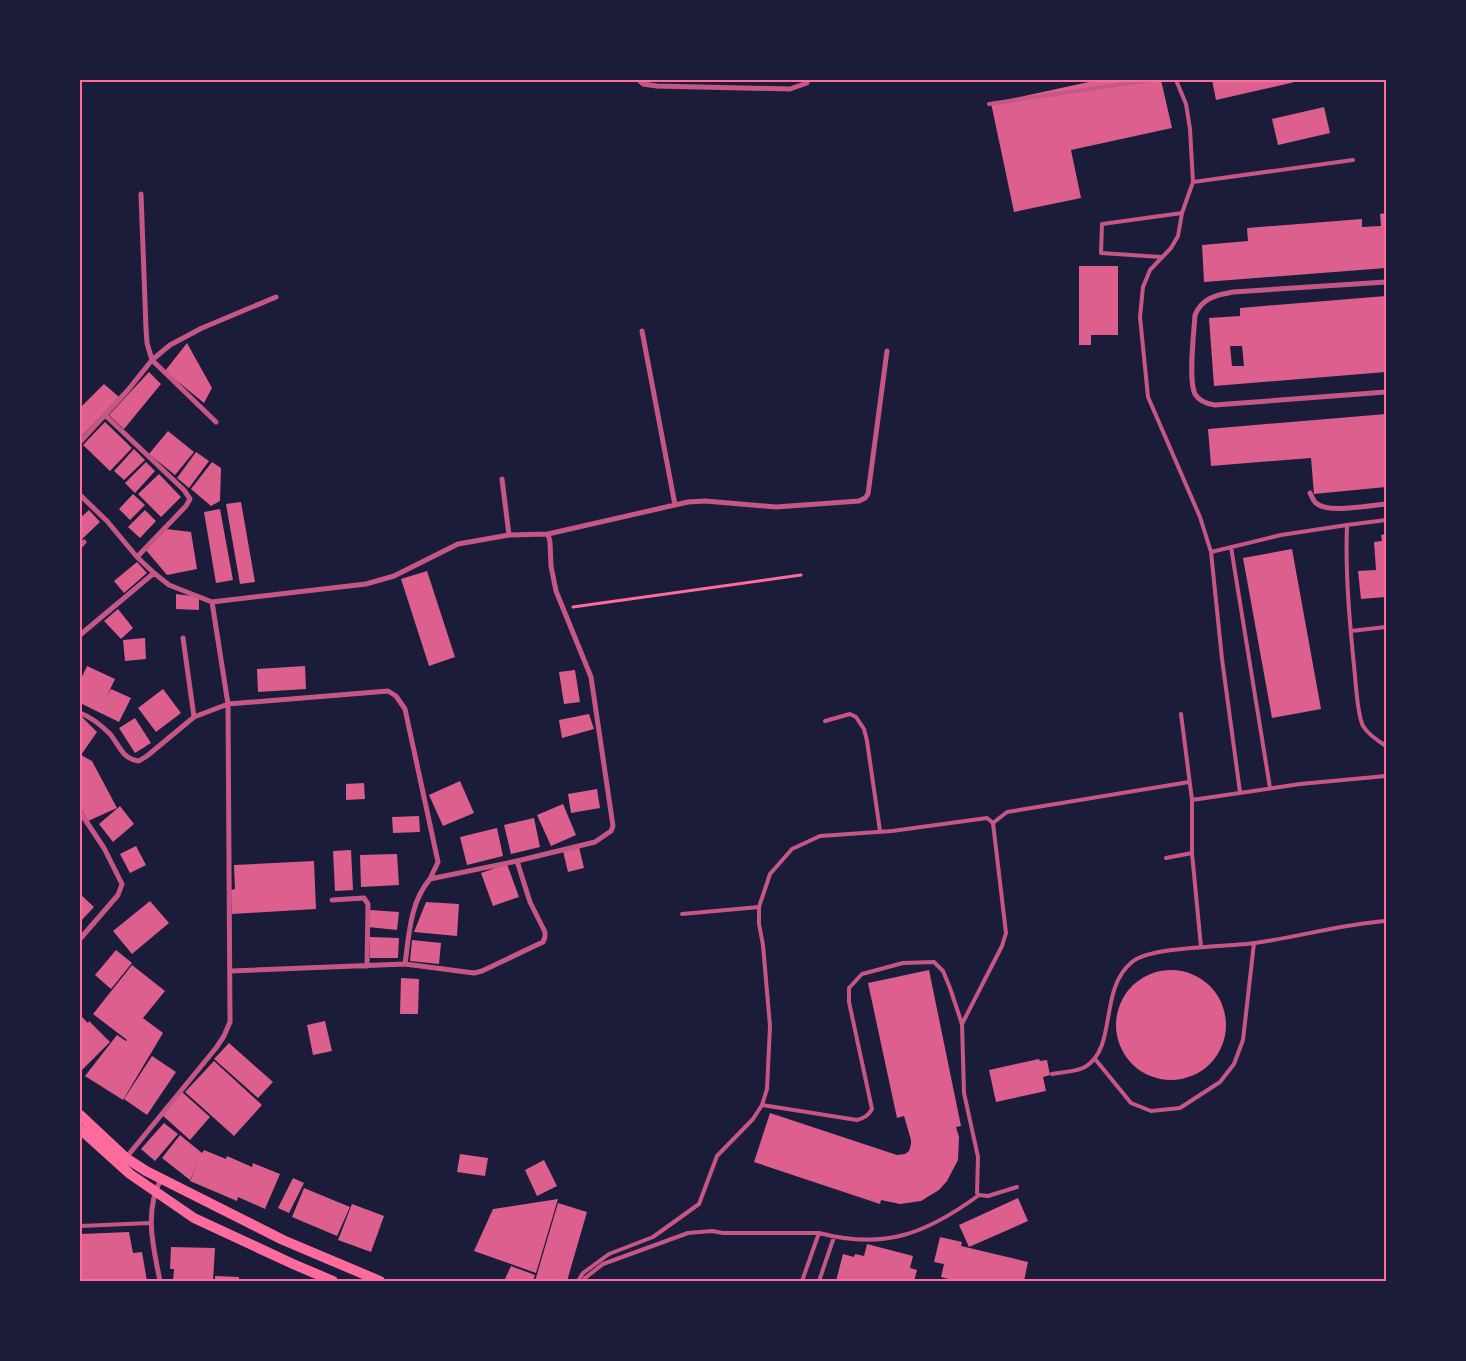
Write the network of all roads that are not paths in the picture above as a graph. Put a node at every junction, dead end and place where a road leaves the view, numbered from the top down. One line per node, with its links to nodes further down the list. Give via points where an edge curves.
1 (639, 80): 2 (street, via 643,84 657,86 790,89)
2 (807, 80)
3 (1150, 80): 5 (lane)
4 (1176, 80): 7 (lane, via 1186,104)
5 (989, 104)
6 (1353, 160): 7 (lane)
7 (1193, 182): 9 (lane)
8 (141, 194): 15 (street, via 146,329)
9 (1182, 213): 10 (lane, via 1178,236); 10 (lane, via 1102,224 1100,253)
10 (1162, 258): 30 (lane, via 1150,270 1143,287 1140,316 1148,397 1200,517)
11 (1386, 282): 16 (street, via 1233,292 1211,297 1195,315 1192,385 1201,401 1215,405)
12 (276, 297): 15 (street, via 202,328 170,345)
13 (642, 332): 24 (street)
14 (887, 352): 24 (street, via 865,498 851,502 776,507 705,501)
15 (152, 360): 17 (street); 18 (street)
16 (1386, 392)
17 (105, 415): 19 (street); 31 (street, via 190,499)
18 (216, 422)
19 (80, 442)
20 (502, 478): 28 (street)
21 (1310, 493): 23 (street, via 1315,503 1334,509)
22 (80, 495): 31 (street)
23 (1386, 504)
24 (675, 505): 27 (street)
25 (1386, 520): 26 (lane)
26 (1347, 525): 29 (lane); 35 (lane)
27 (548, 534): 28 (street); 54 (street, via 556,591 591,677 612,826 611,831 595,842)
28 (509, 535): 33 (street, via 458,544 394,576 366,584)
29 (1231, 547): 30 (lane); 46 (lane)
30 (1211, 552): 47 (lane)
31 (137, 556): 32 (street)
32 (154, 573): 33 (street, via 169,585); 36 (street)
33 (212, 602): 38 (street)
34 (1386, 627): 35 (lane)
35 (1351, 631): 43 (lane, via 1363,725)
36 (80, 635)
37 (183, 638): 41 (street)
38 (228, 704): 41 (street); 55 (street, via 388,691 396,696 405,709 436,848 438,862); 65 (street)
39 (80, 713): 41 (street, via 109,733 127,758 139,762)
40 (1181, 714): 45 (lane)
41 (194, 717)
42 (824, 721): 51 (lane, via 850,714 856,716 864,730)
43 (1386, 746)
44 (1386, 776): 46 (lane)
45 (1189, 782): 48 (lane); 50 (lane, via 1007,812)
46 (1270, 788): 47 (lane)
47 (1240, 792): 48 (lane)
48 (1192, 800): 52 (lane)
49 (80, 812): 60 (street, via 104,848 122,884 118,895)
50 (992, 823): 51 (lane, via 986,818); 66 (lane, via 1006,933)
51 (880, 831): 57 (lane, via 820,836 792,849 770,874)
52 (1192, 854): 53 (lane); 62 (lane)
53 (1166, 858)
54 (517, 861): 55 (street); 63 (street, via 530,902 545,932 543,942 482,972 466,973)
55 (430, 879): 63 (street, via 417,898)
56 (332, 900): 64 (street, via 366,900)
57 (759, 907): 58 (lane); 69 (lane, via 770,1026 767,1089)
58 (682, 914)
59 (1386, 921): 61 (lane)
60 (80, 939)
61 (1254, 943): 62 (lane); 67 (lane, via 1242,1040 1234,1064 1220,1082 1180,1108 1151,1111 1131,1103)
62 (1201, 947): 67 (lane, via 1149,954 1133,961 1121,973 1112,995 1103,1045)
63 (405, 964): 64 (street)
64 (367, 966): 65 (street)
65 (231, 971): 72 (street, via 230,1022 224,1036)
66 (962, 1024): 69 (lane, via 943,971 934,962 903,963 862,974 849,988 849,995 872,1109 868,1115 857,1120); 76 (lane, via 964,1093 978,1157)
67 (1095, 1059): 68 (lane, via 1084,1068)
68 (1052, 1074)
69 (762, 1106): 84 (lane, via 717,1156 699,1204 653,1237 609,1254 583,1273)
70 (80, 1115): 72 (main road)
71 (80, 1129): 72 (main road)
72 (123, 1161): 73 (main road); 75 (main road)
73 (161, 1179): 75 (street); 83 (main road, via 283,1240)
74 (1017, 1187): 76 (lane, via 988,1196)
75 (154, 1192): 77 (street); 82 (main road, via 194,1218)
76 (979, 1195): 80 (lane, via 958,1211 909,1235 886,1240)
77 (150, 1223): 78 (lane); 81 (street)
78 (80, 1226)
79 (819, 1233): 80 (lane); 85 (lane, via 688,1233 603,1264); 86 (lane)
80 (834, 1237): 87 (lane)
81 (160, 1281)
82 (333, 1281)
83 (380, 1281)
84 (578, 1281)
85 (584, 1281)
86 (802, 1281)
87 (819, 1281)

